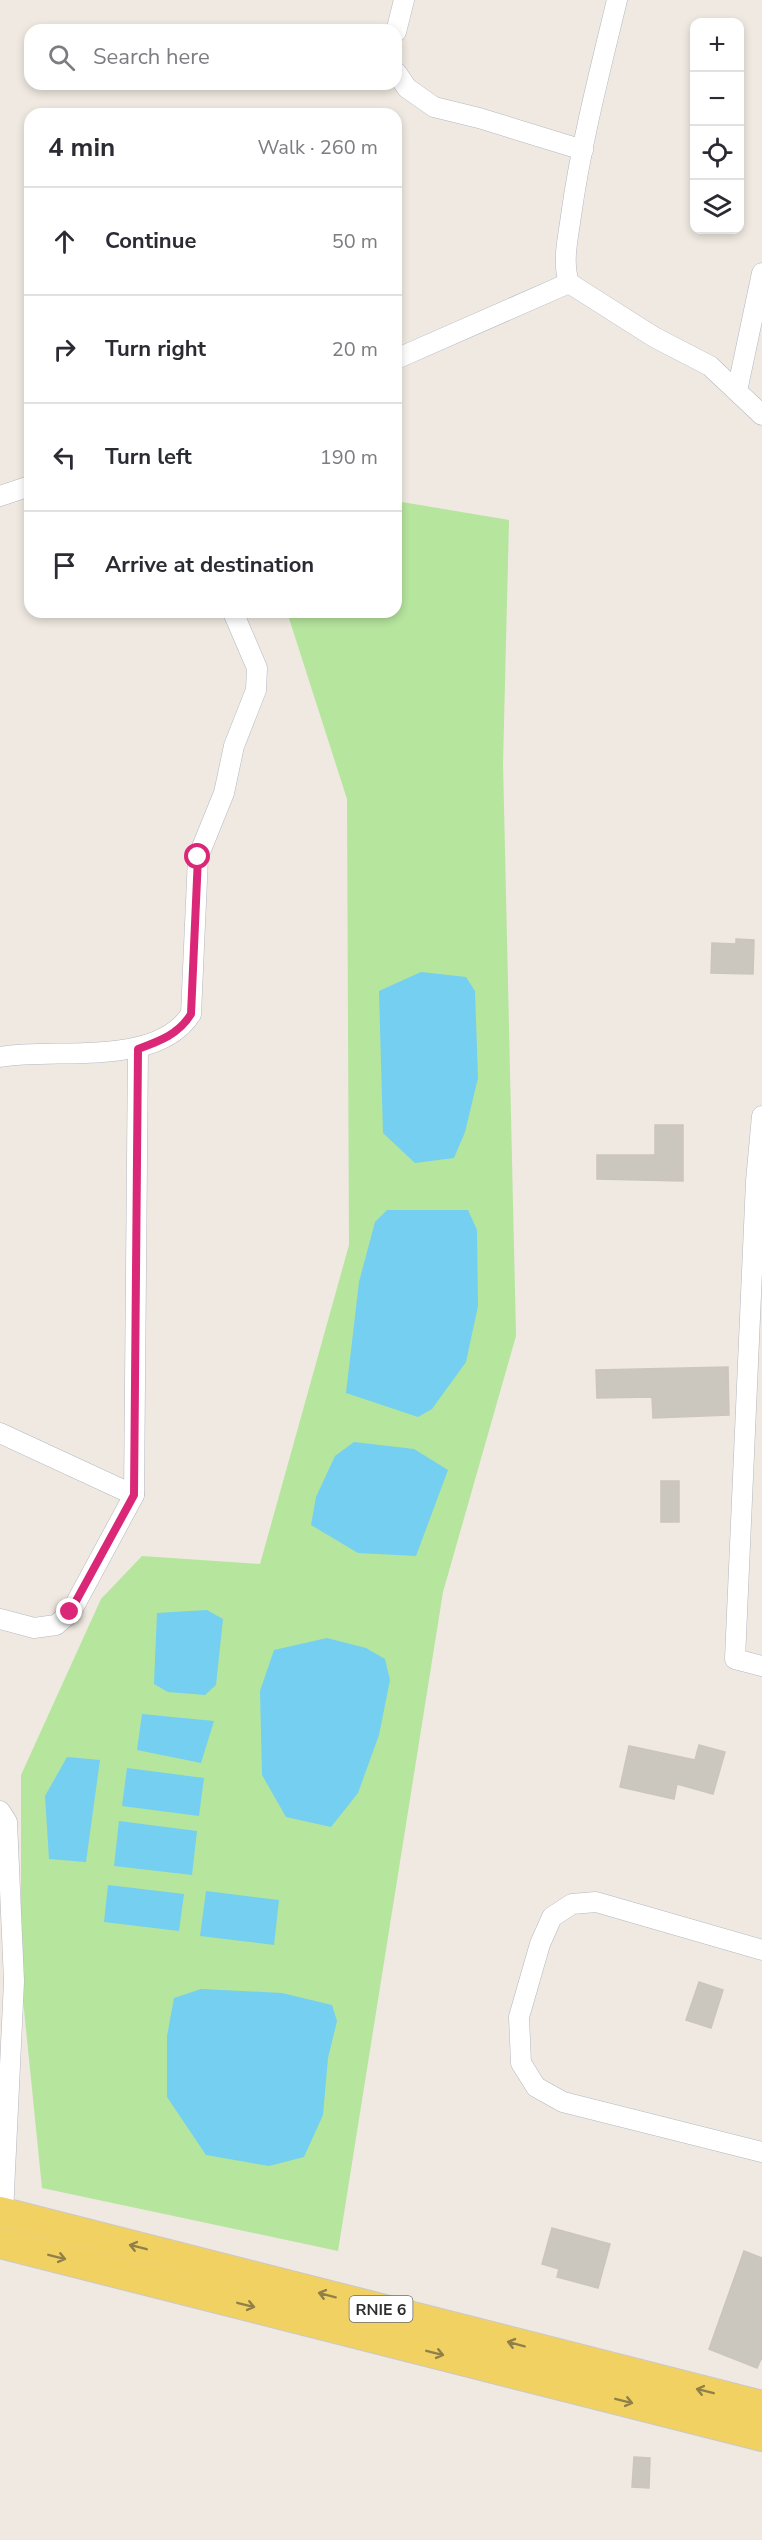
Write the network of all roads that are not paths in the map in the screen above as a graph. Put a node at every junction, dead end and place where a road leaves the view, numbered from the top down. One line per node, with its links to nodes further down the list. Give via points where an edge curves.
1 (404, 0): 3 (street)
2 (617, 0): 5 (street)
3 (398, 24)
4 (402, 82): 5 (street, via 434,107)
5 (583, 150): 7 (street, via 564,268)
6 (762, 273): 9 (street)
7 (569, 284): 8 (street); 9 (street, via 654,337 710,366)
8 (402, 356)
9 (736, 391): 10 (street)
10 (762, 415)
11 (24, 488): 12 (street)
12 (0, 496)
13 (236, 618): 14 (street, via 257,668 256,690 234,746 224,793 198,857 191,1014 183,1026 162,1040)
14 (138, 1049): 15 (street); 18 (street)
15 (0, 1057)
16 (762, 1116): 20 (street, via 735,1659)
17 (0, 1433): 18 (street)
18 (134, 1495): 19 (street, via 70,1612 56,1625 34,1628)
19 (0, 1618)
20 (762, 1666)
21 (0, 1811): 23 (street, via 7,1822)
22 (762, 1950): 24 (street, via 596,1902 572,1904 552,1917 519,2017 521,2063 536,2088 563,2102)
23 (7, 1980): 25 (street)
24 (762, 2152)
25 (2, 2212): 27 (main road, RNIE 6, one-way to 25)
26 (0, 2243): 28 (main road, RNIE 6, one-way to 28)
27 (762, 2406)
28 (762, 2436)

